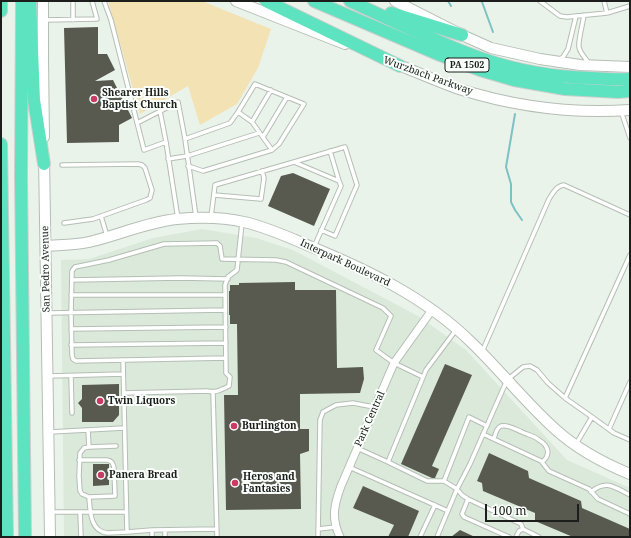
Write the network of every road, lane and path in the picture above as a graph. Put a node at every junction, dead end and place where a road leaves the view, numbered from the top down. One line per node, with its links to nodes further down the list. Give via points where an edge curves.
1 (1, 1): 16 (highway)
2 (22, 1): 133 (highway, via 21,184)
3 (30, 1): 47 (highway, via 34,100)
4 (43, 1): 20 (main road, San Pedro Avenue)
5 (73, 1): 21 (lane)
6 (92, 1): 21 (lane, via 97,19)
7 (104, 1): 35 (lane)
8 (236, 1): 24 (main road, Wurzbach Parkway)
9 (266, 1): 24 (highway)
10 (314, 1): 29 (highway, PA 1502, via 440,55 514,80 565,89)
11 (351, 1): 22 (highway); 27 (highway, PA 1502, via 439,42 515,68 568,77)
12 (395, 1): 22 (main road)
13 (540, 1): 19 (lane, via 560,16)
14 (604, 1): 17 (lane)
15 (630, 6): 17 (lane)
16 (1, 11)
17 (607, 13): 18 (lane)
18 (584, 15): 19 (lane); 25 (lane, via 579,46)
19 (576, 16): 23 (lane, via 568,49 563,57)
20 (43, 20): 21 (lane); 47 (main road, San Pedro Avenue)
21 (73, 20)
22 (462, 34): 23 (main road, via 491,48)
23 (554, 61): 25 (main road)
24 (400, 66): 32 (main road, Wurzbach Parkway, via 459,89 510,102 563,110)
25 (591, 66): 26 (main road)
26 (630, 67)
27 (630, 79)
28 (271, 90): 30 (lane); 33 (lane, via 255,84); 34 (lane)
29 (630, 91)
30 (287, 97): 37 (lane); 42 (lane, via 304,104 279,144)
31 (160, 111): 35 (lane); 39 (lane, via 178,102); 40 (lane)
32 (625, 111): 38 (lane)
33 (238, 112): 34 (lane); 39 (lane, via 230,124)
34 (252, 122): 36 (lane)
35 (137, 123): 40 (lane, via 144,150)
36 (259, 132): 37 (lane); 44 (lane)
37 (262, 137): 42 (lane)
38 (630, 138)
39 (184, 139): 44 (lane)
40 (166, 142): 45 (lane)
41 (1, 144): 132 (highway)
42 (272, 150): 49 (lane, via 203,171)
43 (330, 151): 46 (lane); 51 (lane); 60 (lane, via 345,147 357,185 335,236)
44 (187, 156): 45 (lane); 49 (lane)
45 (168, 159): 57 (lane)
46 (294, 162): 50 (lane); 51 (lane)
47 (44, 164): 62 (main road, San Pedro Avenue)
48 (62, 165): 54 (lane, via 138,164 145,168 152,190 150,198)
49 (188, 166): 55 (lane)
50 (262, 171): 52 (lane, via 215,185); 52 (lane, via 264,178 261,199)
51 (339, 182): 60 (lane, via 341,186)
52 (214, 195): 56 (lane)
53 (630, 215): 79 (lane, via 572,188 559,186 549,200)
54 (100, 216): 59 (lane); 61 (lane)
55 (196, 218): 56 (main road, Interpark Boulevard); 57 (main road, Interpark Boulevard)
56 (211, 218): 58 (main road, Interpark Boulevard)
57 (178, 219): 61 (main road, Interpark Boulevard, via 154,223)
58 (243, 222): 63 (main road, Interpark Boulevard, via 265,227); 65 (lane)
59 (64, 223)
60 (321, 230): 63 (lane)
61 (107, 237): 62 (main road, Interpark Boulevard, via 88,243)
62 (46, 246): 72 (main road, San Pedro Avenue)
63 (314, 248): 71 (main road, Interpark Boulevard, via 360,267 400,288)
64 (630, 255): 91 (lane)
65 (238, 259): 66 (lane, via 237,270); 67 (lane, via 222,259 217,243 164,244 75,267 72,271); 82 (lane, via 286,262 383,308 391,316 376,350)
66 (228, 279): 67 (lane); 69 (lane, via 225,284)
67 (72, 280): 68 (lane)
68 (71, 295): 69 (lane); 73 (lane)
69 (225, 295): 70 (lane)
70 (225, 310): 73 (lane); 74 (lane)
71 (432, 310): 76 (main road, Interpark Boulevard); 82 (street, Park Central)
72 (47, 313): 73 (lane); 84 (main road, San Pedro Avenue)
73 (71, 313): 75 (lane)
74 (226, 327): 75 (lane); 77 (lane)
75 (71, 329): 78 (lane)
76 (457, 329): 79 (main road, Interpark Boulevard); 86 (lane)
77 (226, 343): 78 (lane); 80 (lane)
78 (71, 345): 81 (lane, via 73,359 76,361)
79 (482, 352): 87 (main road, Interpark Boulevard)
80 (226, 358): 81 (lane); 90 (lane, via 229,386)
81 (123, 360): 83 (lane)
82 (394, 363): 86 (lane); 92 (street, Park Central)
83 (123, 374): 85 (lane); 89 (lane)
84 (48, 376): 85 (lane); 99 (main road, San Pedro Avenue)
85 (71, 376): 93 (lane)
86 (423, 377): 108 (lane)
87 (508, 380): 91 (lane, via 523,367 530,366); 95 (lane); 103 (main road, Interpark Boulevard, via 538,413)
88 (630, 382): 97 (lane)
89 (124, 393): 90 (lane); 96 (lane)
90 (213, 393): 126 (lane)
91 (565, 398): 94 (lane)
92 (375, 408): 106 (street, Park Central); 127 (lane, via 353,403 336,406 323,412 320,420)
93 (72, 414)
94 (592, 417): 97 (lane); 103 (lane)
95 (487, 426): 100 (lane); 112 (lane, via 469,417)
96 (124, 428): 98 (lane); 123 (lane)
97 (609, 429): 102 (lane)
98 (88, 430): 99 (lane); 105 (lane)
99 (49, 432): 120 (main road, San Pedro Avenue)
100 (483, 434): 101 (lane); 113 (lane)
101 (494, 439): 109 (lane); 109 (lane, via 501,426 508,426 540,440 549,453 547,459)
102 (630, 440)
103 (576, 445): 111 (main road, Interpark Boulevard, via 597,459)
104 (116, 446): 105 (lane)
105 (89, 447): 107 (lane, via 80,453)
106 (357, 448): 108 (lane); 110 (street, Park Central)
107 (79, 460): 116 (lane, via 80,491); 116 (lane, via 108,460 113,464 115,496)
108 (388, 462): 112 (lane, via 427,481)
109 (542, 462): 114 (lane, via 549,471)
110 (349, 467): 118 (lane); 125 (street, Park Central, via 334,513)
111 (630, 474)
112 (444, 481): 113 (lane)
113 (457, 488): 117 (lane); 119 (lane)
114 (591, 492): 115 (lane, via 596,487 606,485); 124 (lane, via 598,499)
115 (630, 495)
116 (89, 497): 122 (lane)
117 (468, 499): 128 (lane, via 521,524); 143 (lane, via 462,514 464,517)
118 (434, 505): 119 (lane); 141 (lane)
119 (448, 511): 142 (lane)
120 (50, 512): 121 (lane); 134 (main road, San Pedro Avenue)
121 (80, 512): 122 (lane); 135 (lane)
122 (90, 512): 123 (lane); 131 (lane, via 92,521 99,531)
123 (126, 512): 131 (lane)
124 (630, 514)
125 (336, 527): 127 (lane); 140 (street, Park Central)
126 (217, 529): 130 (lane); 138 (lane)
127 (318, 529): 139 (lane)
128 (523, 529): 144 (lane); 145 (lane)
129 (152, 530): 130 (lane); 131 (lane); 136 (lane)
130 (165, 530): 137 (lane)
131 (127, 532)
132 (7, 537)
133 (25, 537)
134 (50, 537)
135 (81, 537)
136 (152, 537)
137 (165, 537)
138 (217, 537)
139 (318, 537)
140 (340, 537)
141 (420, 537)
142 (437, 537)
143 (509, 537)
144 (516, 537)
145 (539, 537)

